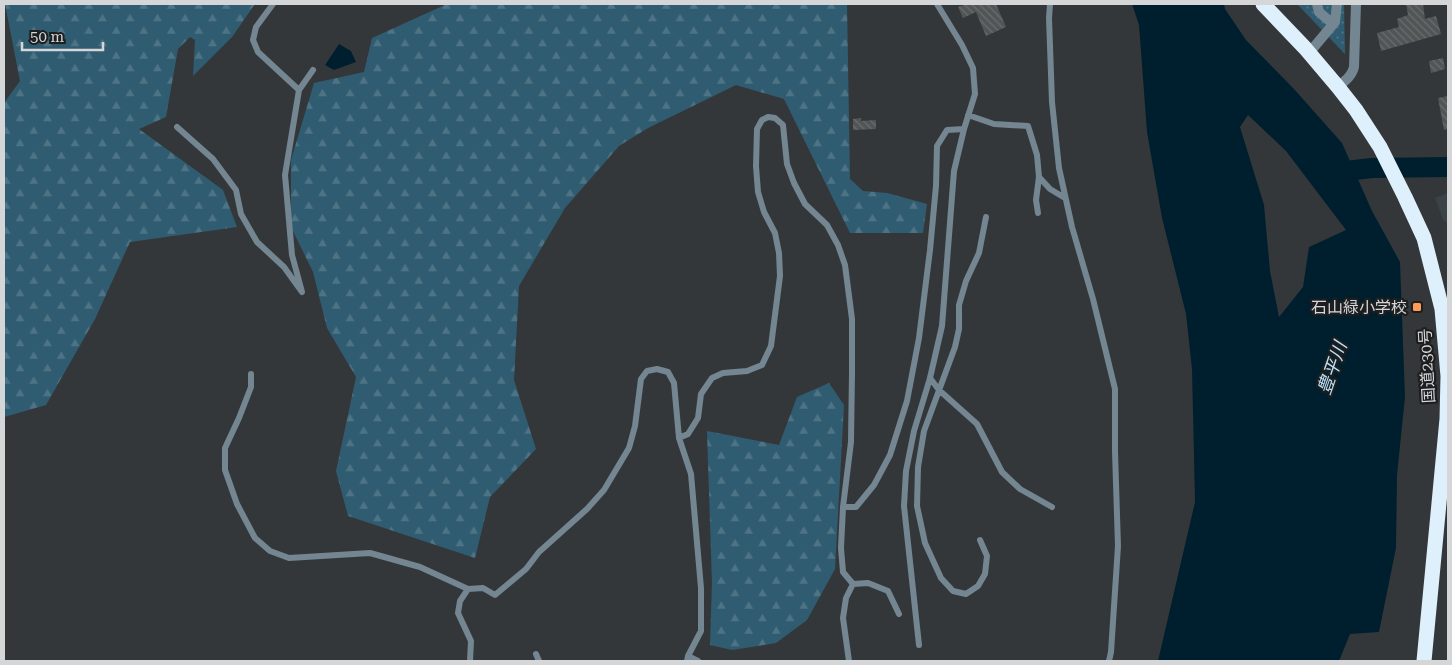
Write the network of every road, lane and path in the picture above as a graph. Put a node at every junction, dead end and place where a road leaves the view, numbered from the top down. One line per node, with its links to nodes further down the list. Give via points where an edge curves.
1 (273, 4): 12 (lane, via 256,26 253,40 258,52)
2 (937, 4): 13 (lane, via 973,68 975,94)
3 (1050, 4): 17 (lane, via 1052,102)
4 (1263, 4): 9 (highway, 国道230号)
5 (1317, 4): 8 (street, via 1319,12)
6 (1337, 4): 8 (street, via 1336,22)
7 (1356, 4): 11 (street, via 1354,72)
8 (1333, 24): 9 (street)
9 (1305, 48): 11 (highway, 国道230号)
10 (313, 70): 12 (lane)
11 (1338, 87): 38 (highway, 国道230号, via 1380,148 1405,197 1424,238 1442,309 1448,376 1447,418)
12 (299, 90): 14 (lane, via 285,175 292,255 302,292 284,267 257,242 241,214 236,190 213,159)
13 (968, 116): 15 (lane); 16 (lane, via 994,124 1028,126 1037,155)
14 (178, 127)
15 (964, 129): 21 (lane, via 954,171 942,326); 25 (lane, via 946,130 937,146 936,186 919,338 907,401 890,455 874,485 856,508)
16 (1039, 177): 17 (lane); 18 (lane)
17 (1065, 198): 37 (lane, via 1115,389 1118,546)
18 (1038, 213)
19 (986, 217): 22 (lane, via 979,254 966,281 960,305 955,346)
20 (251, 374): 28 (lane, via 251,387 225,448 225,470 237,504 255,538 270,551 289,558 370,553 420,568)
21 (930, 378): 22 (lane); 30 (lane, via 907,463 904,506)
22 (939, 390): 24 (lane, via 977,424 1002,472 1020,489); 26 (lane, via 924,431 918,467 917,506 925,543 941,578 953,591 966,594 978,586 985,574 986,556)
23 (679, 438): 25 (lane, via 688,434 698,418 701,394 712,378 762,365 771,346 780,253 758,192 756,130 762,120 775,118 783,125 787,164 794,183 805,204 827,225 845,265 852,319 852,373 851,442); 28 (lane, via 674,384 668,372 657,369 647,372 641,379 635,426 628,448 604,490 496,595 483,588); 32 (lane, via 691,474 701,588 701,631)
24 (1052, 507)
25 (843, 508): 27 (lane, via 843,572)
26 (980, 540)
27 (853, 584): 29 (lane, via 868,583 888,590); 36 (lane, via 846,598 844,618)
28 (468, 589): 33 (lane, via 460,601 458,613 471,641)
29 (899, 614)
30 (919, 645)
31 (536, 654): 34 (lane)
32 (687, 659): 35 (lane)
33 (470, 661)
34 (539, 661)
35 (698, 661)
36 (849, 661)
37 (1109, 661)
38 (1424, 661)

